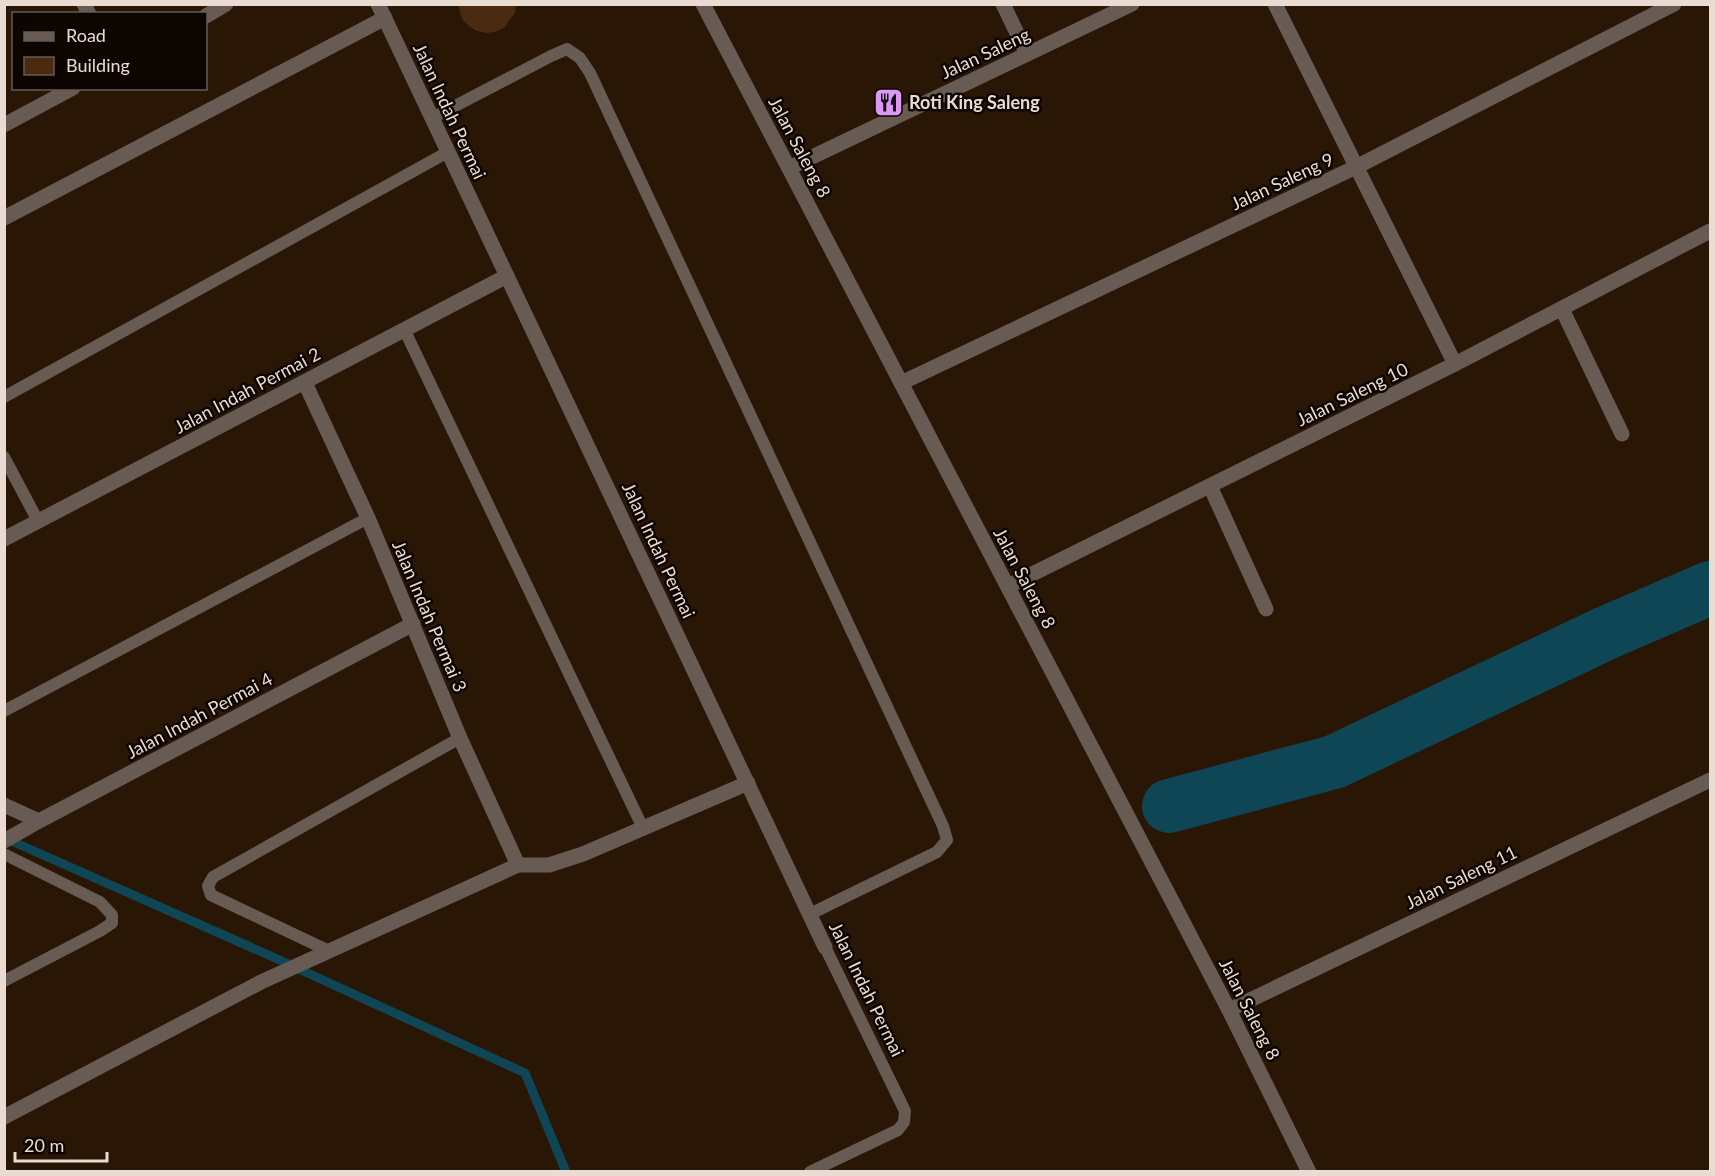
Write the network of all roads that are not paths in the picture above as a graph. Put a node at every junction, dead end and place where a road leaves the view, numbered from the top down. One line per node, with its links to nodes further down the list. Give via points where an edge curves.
1 (226, 4): 8 (street)
2 (704, 4): 15 (street, Jalan Saleng 8)
3 (1003, 4): 9 (street)
4 (1132, 4): 9 (street, Jalan Saleng)
5 (1275, 4): 14 (street)
6 (1674, 4): 14 (street, Jalan Saleng 9)
7 (382, 11): 11 (street, Jalan Indah Permai); 16 (street)
8 (207, 15)
9 (1027, 54): 15 (street, Jalan Saleng)
10 (69, 90): 12 (street)
11 (432, 118): 13 (street, Jalan Indah Permai); 44 (lane, via 567,49 580,58 590,73 947,840 938,852)
12 (4, 125)
13 (448, 152): 18 (street, Jalan Indah Permai); 24 (lane)
14 (1356, 167): 21 (street); 23 (street, Jalan Saleng 9)
15 (789, 168): 23 (street, Jalan Saleng 8)
16 (4, 218)
17 (1710, 231): 19 (street, Jalan Saleng 10)
18 (507, 276): 20 (street, Jalan Indah Permai 2); 37 (street, Jalan Indah Permai)
19 (1563, 309): 21 (street, Jalan Saleng 10); 25 (street)
20 (404, 329): 22 (street, Jalan Indah Permai 2); 40 (lane)
21 (1455, 364): 27 (street, Jalan Saleng 10)
22 (305, 383): 28 (street, Jalan Indah Permai 3); 29 (street, Jalan Indah Permai 2)
23 (901, 383): 31 (street, Jalan Saleng 8)
24 (4, 397)
25 (1622, 434)
26 (4, 457): 29 (lane)
27 (1210, 486): 31 (street, Jalan Saleng 10); 32 (street)
28 (368, 518): 33 (street, Jalan Indah Permai 3); 34 (lane)
29 (38, 521): 30 (street, Jalan Indah Permai 2)
30 (4, 539)
31 (1008, 586): 48 (street, Jalan Saleng 8)
32 (1266, 609)
33 (413, 624): 35 (street, Jalan Indah Permai 3); 39 (street, Jalan Indah Permai 4)
34 (4, 711)
35 (460, 738): 43 (street, Jalan Indah Permai 3); 46 (lane, via 213,877 208,886 211,895)
36 (1710, 780): 48 (street, Jalan Saleng 11)
37 (748, 783): 40 (street); 44 (street, Jalan Indah Permai)
38 (4, 805): 39 (street)
39 (32, 825): 41 (street, Jalan Indah Permai 4)
40 (643, 828): 43 (street, via 549,865)
41 (4, 841)
42 (4, 854): 47 (lane, via 100,902 112,915 112,922)
43 (518, 865): 46 (street)
44 (810, 914): 45 (street, Jalan Indah Permai)
45 (825, 947): 50 (lane, Jalan Indah Permai, via 905,1111 898,1130)
46 (327, 950): 49 (street)
47 (4, 981)
48 (1229, 1010): 51 (street, Jalan Saleng 8)
49 (4, 1117)
50 (810, 1172)
51 (1309, 1172)

